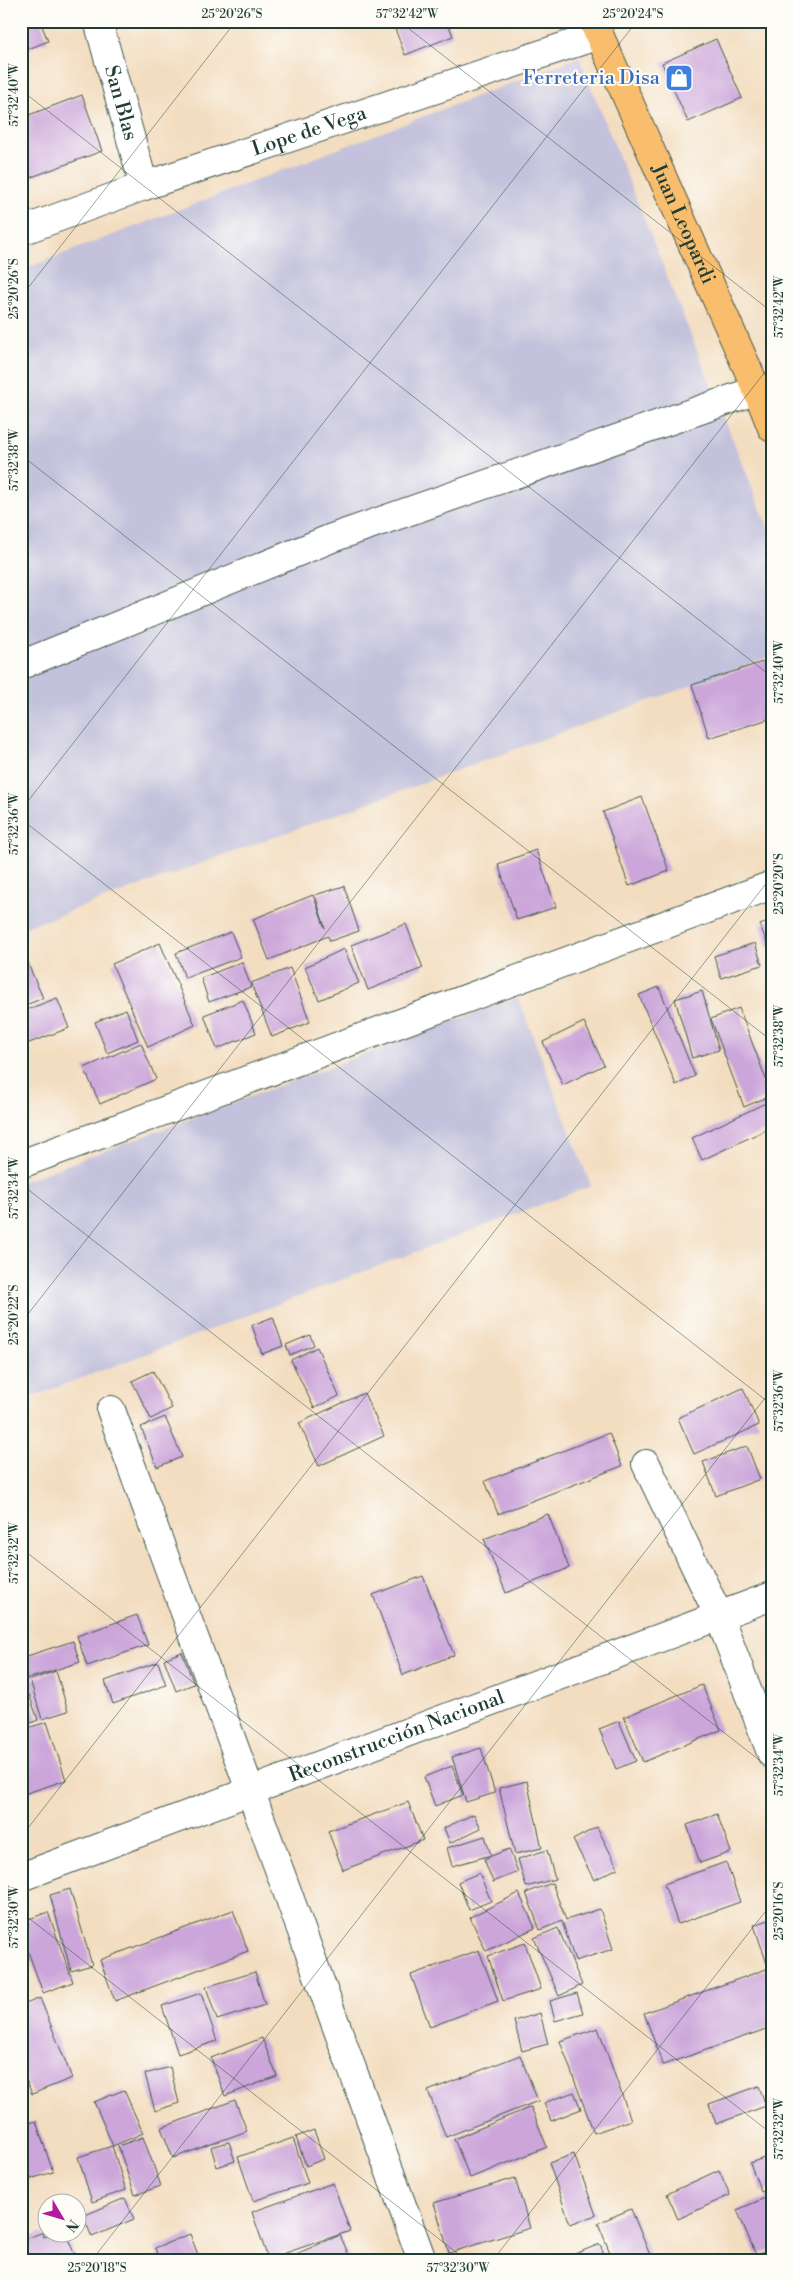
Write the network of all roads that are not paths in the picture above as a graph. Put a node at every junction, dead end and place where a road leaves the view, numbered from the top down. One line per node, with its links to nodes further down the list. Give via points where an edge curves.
1 (98, 21): 3 (street, San Blas)
2 (596, 28): 3 (street, Lope de Vega); 5 (main road, Juan Leopardi)
3 (144, 186): 4 (street, Lope de Vega)
4 (21, 231)
5 (757, 390): 6 (main road, Juan Leopardi); 7 (street, via 332,538)
6 (772, 428)
7 (21, 665)
8 (772, 884): 9 (street)
9 (21, 1164)
10 (111, 1410): 15 (street)
11 (646, 1464): 13 (street)
12 (772, 1596): 13 (street, Reconstrucción Nacional)
13 (719, 1616): 14 (street); 15 (street, Reconstrucción Nacional)
14 (772, 1755)
15 (252, 1791): 16 (street, Reconstrucción Nacional); 17 (street)
16 (21, 1877)
17 (422, 2260)

